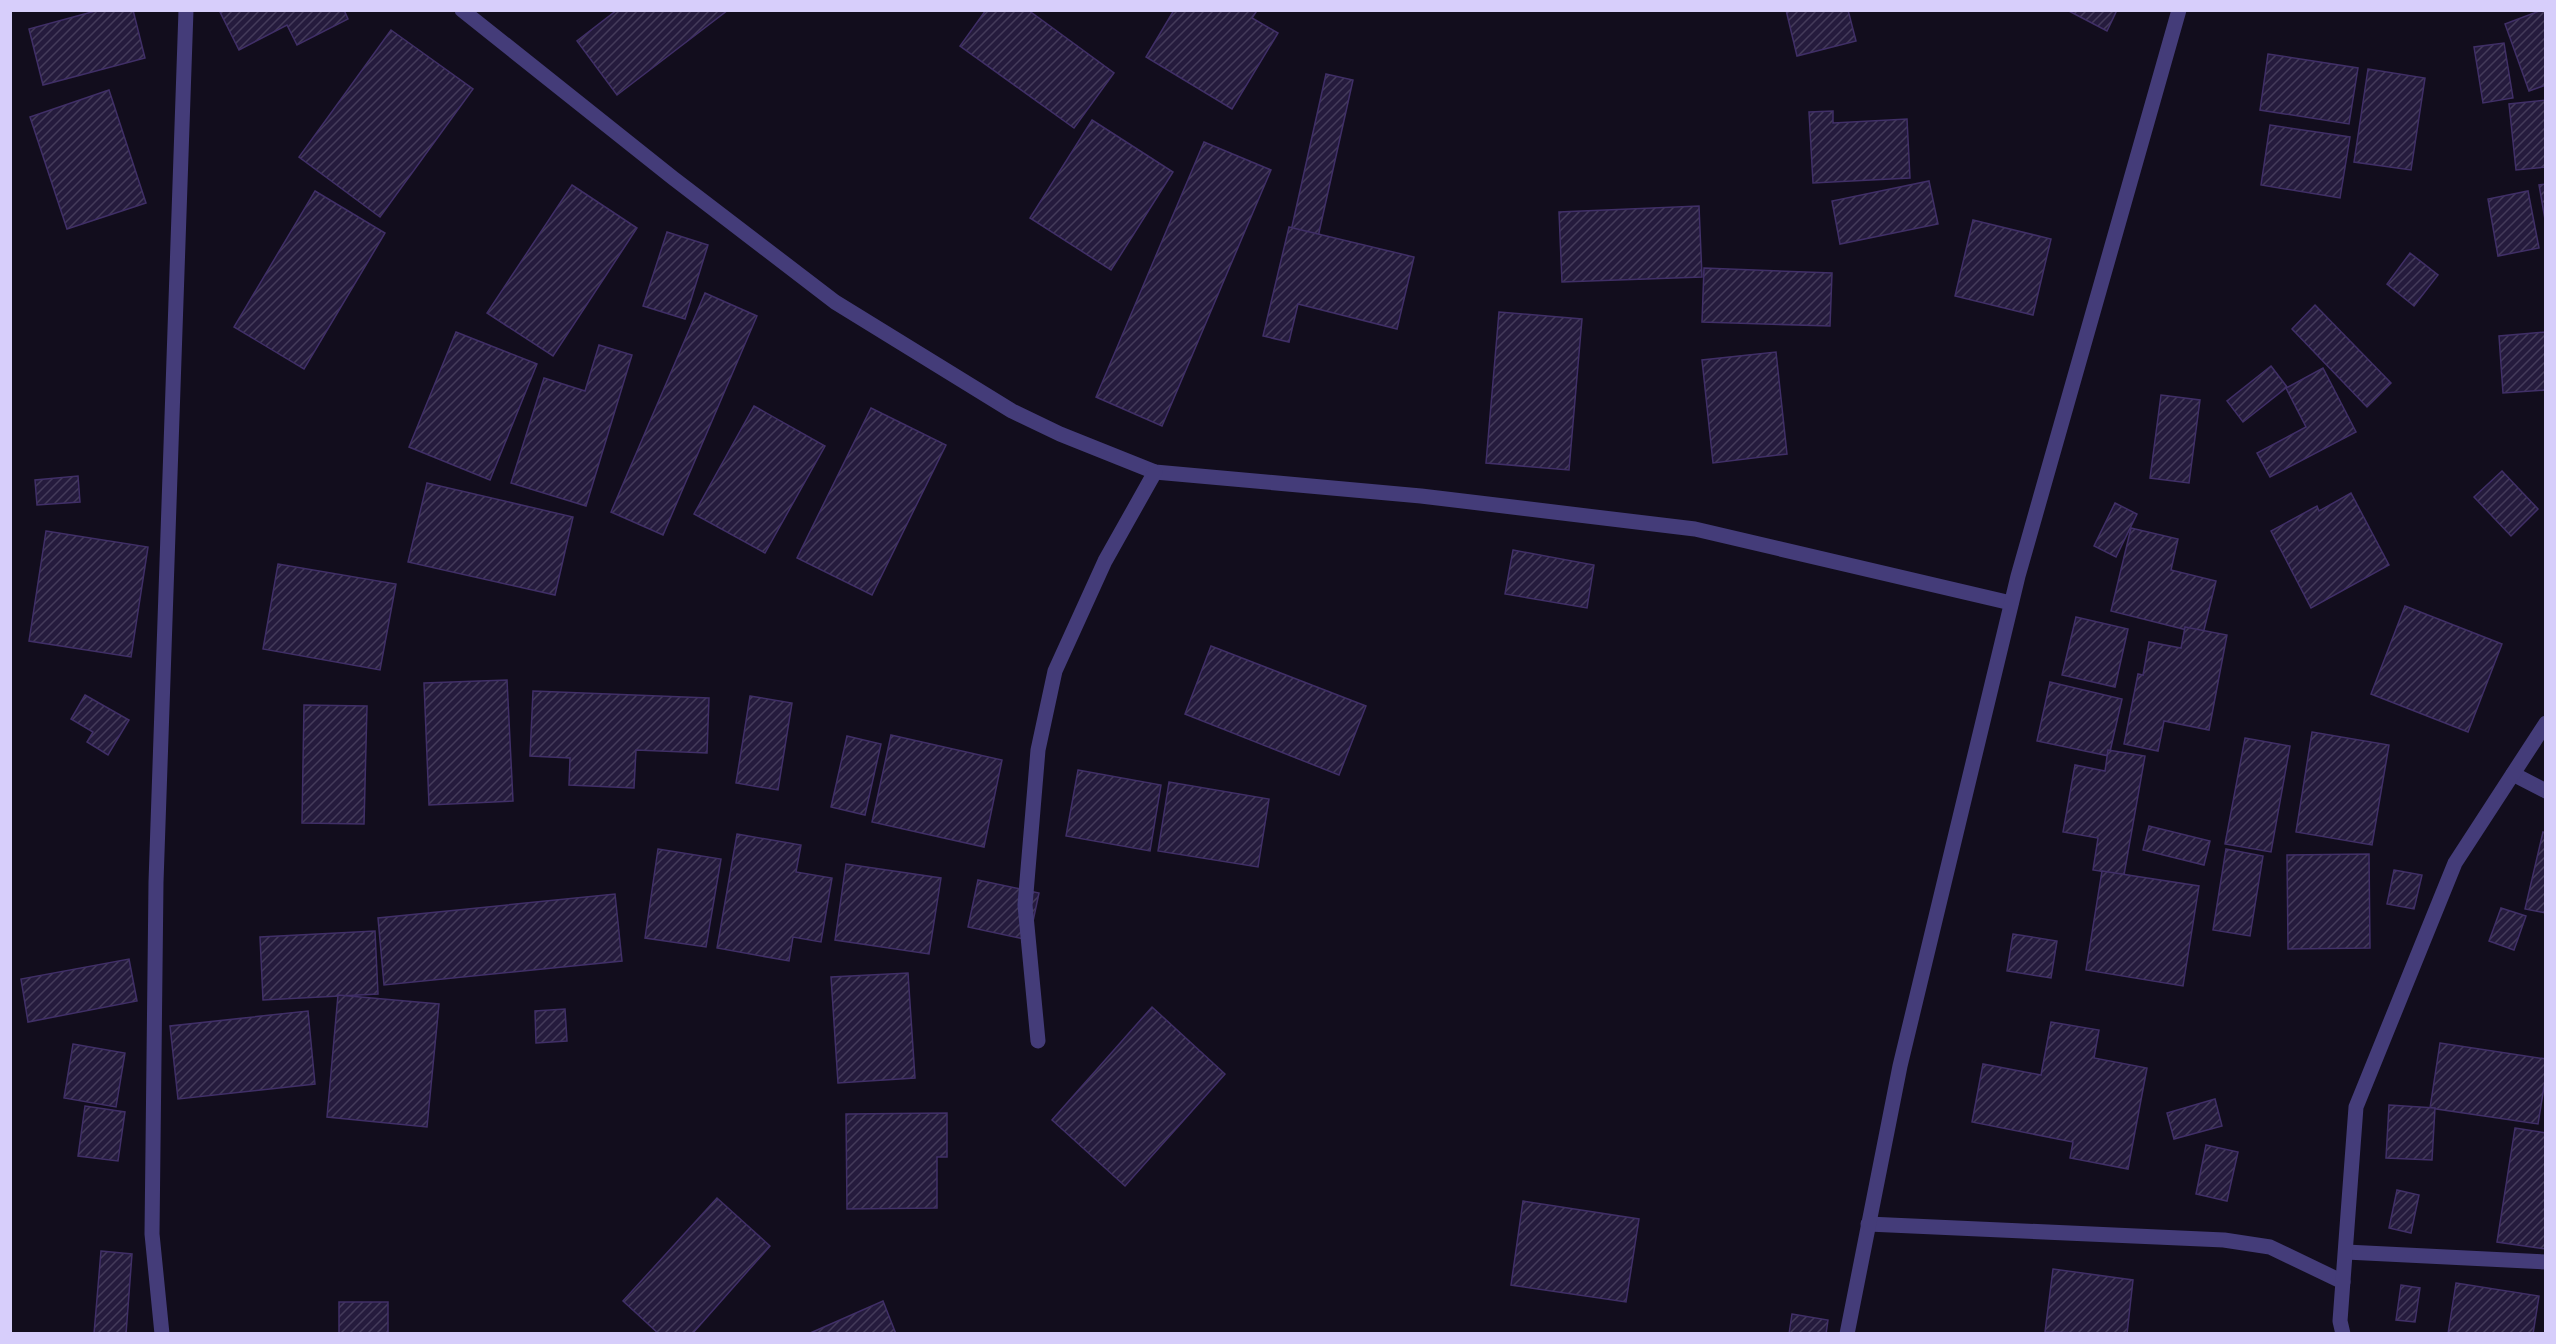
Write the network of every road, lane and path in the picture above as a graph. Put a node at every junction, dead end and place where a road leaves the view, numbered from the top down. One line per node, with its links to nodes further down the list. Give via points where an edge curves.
1 (186, 10): 14 (street, via 156,882 152,1234)
2 (462, 10): 4 (street, via 835,302 1012,411)
3 (2179, 10): 5 (street)
4 (1155, 472): 5 (street, via 1421,496 1695,529); 9 (street, via 1105,561 1055,671 1038,750 1025,905)
5 (2011, 603): 10 (street, via 1900,1066)
6 (2546, 723): 7 (street)
7 (2513, 774): 8 (street); 11 (street, via 2455,863 2356,1107)
8 (2546, 791)
9 (1038, 1041)
10 (1868, 1224): 13 (street, via 2224,1240 2270,1247); 15 (street)
11 (2346, 1252): 12 (street); 13 (street)
12 (2546, 1262)
13 (2343, 1282): 16 (street)
14 (162, 1334)
15 (1847, 1334)
16 (2343, 1334)

